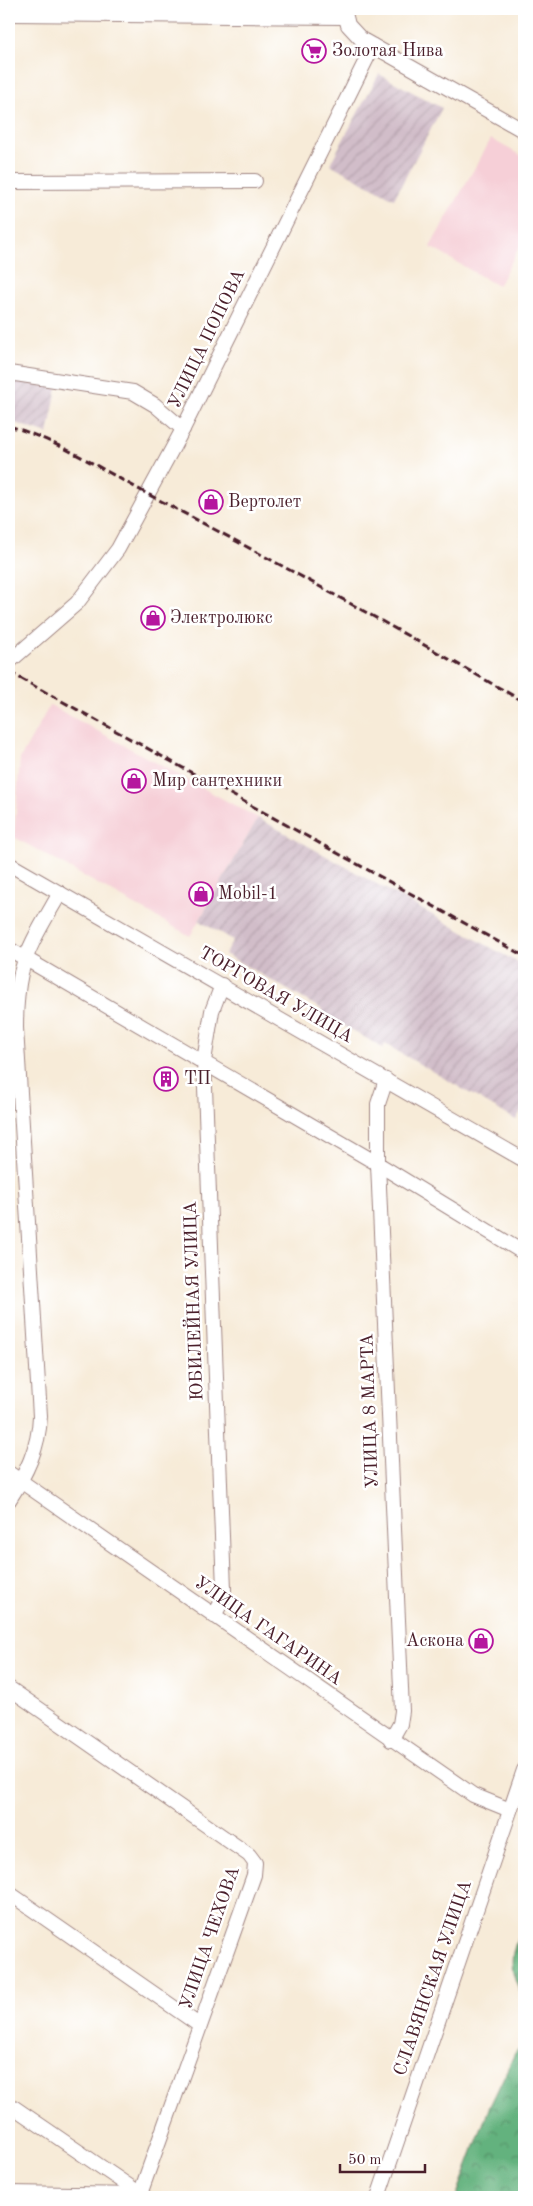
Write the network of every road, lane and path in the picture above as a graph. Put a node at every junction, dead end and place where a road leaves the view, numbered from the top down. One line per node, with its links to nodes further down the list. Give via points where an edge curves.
1 (9, 14): 2 (street)
2 (346, 17): 3 (street, via 352,32); 4 (street, via 358,49)
3 (373, 46): 4 (street, УЛИЦА ПОПОВА); 5 (street)
4 (358, 73): 9 (street, УЛИЦА ПОПОВА)
5 (524, 131)
6 (256, 181): 7 (street)
7 (9, 182)
8 (9, 373): 9 (street, via 133,392 155,405)
9 (183, 429): 10 (street, УЛИЦА ПОПОВА, via 105,569 77,603)
10 (9, 662)
11 (9, 864): 12 (street, ТОРГОВАЯ УЛИЦА)
12 (60, 893): 14 (street); 15 (street, ТОРГОВАЯ УЛИЦА)
13 (9, 950): 14 (street)
14 (26, 958): 16 (street); 18 (street, via 18,989 16,1028)
15 (222, 985): 16 (street, ЮБИЛЕЙНАЯ УЛИЦА, via 212,1011); 17 (street, ТОРГОВАЯ УЛИЦА)
16 (204, 1061): 21 (street); 26 (street, ЮБИЛЕЙНАЯ УЛИЦА, via 224,1589)
17 (386, 1080): 20 (street, ТОРГОВАЯ УЛИЦА); 21 (street, УЛИЦА 8 МАРТА, via 378,1104)
18 (23, 1127): 19 (street); 24 (street, via 40,1416 37,1443)
19 (9, 1129)
20 (524, 1160)
21 (378, 1164): 22 (street); 28 (street, УЛИЦА 8 МАРТА, via 402,1711 400,1724)
22 (524, 1253)
23 (9, 1474): 24 (street, УЛИЦА ГАГАРИНА)
24 (21, 1482): 25 (street); 26 (street, УЛИЦА ГАГАРИНА)
25 (9, 1500)
26 (214, 1616): 28 (street, УЛИЦА ГАГАРИНА)
27 (9, 1688): 32 (street, УЛИЦА ЧЕХОВА, via 249,1855 255,1864 254,1875)
28 (390, 1740): 30 (street, УЛИЦА ГАГАРИНА, via 472,1795)
29 (524, 1770): 30 (street, СЛАВЯНСКАЯ УЛИЦА)
30 (510, 1810): 36 (street, СЛАВЯНСКАЯ УЛИЦА)
31 (9, 1893): 32 (street)
32 (199, 2025): 35 (street, УЛИЦА ЧЕХОВА)
33 (9, 2104): 35 (street)
34 (9, 2193): 35 (street)
35 (141, 2197)
36 (378, 2197)

